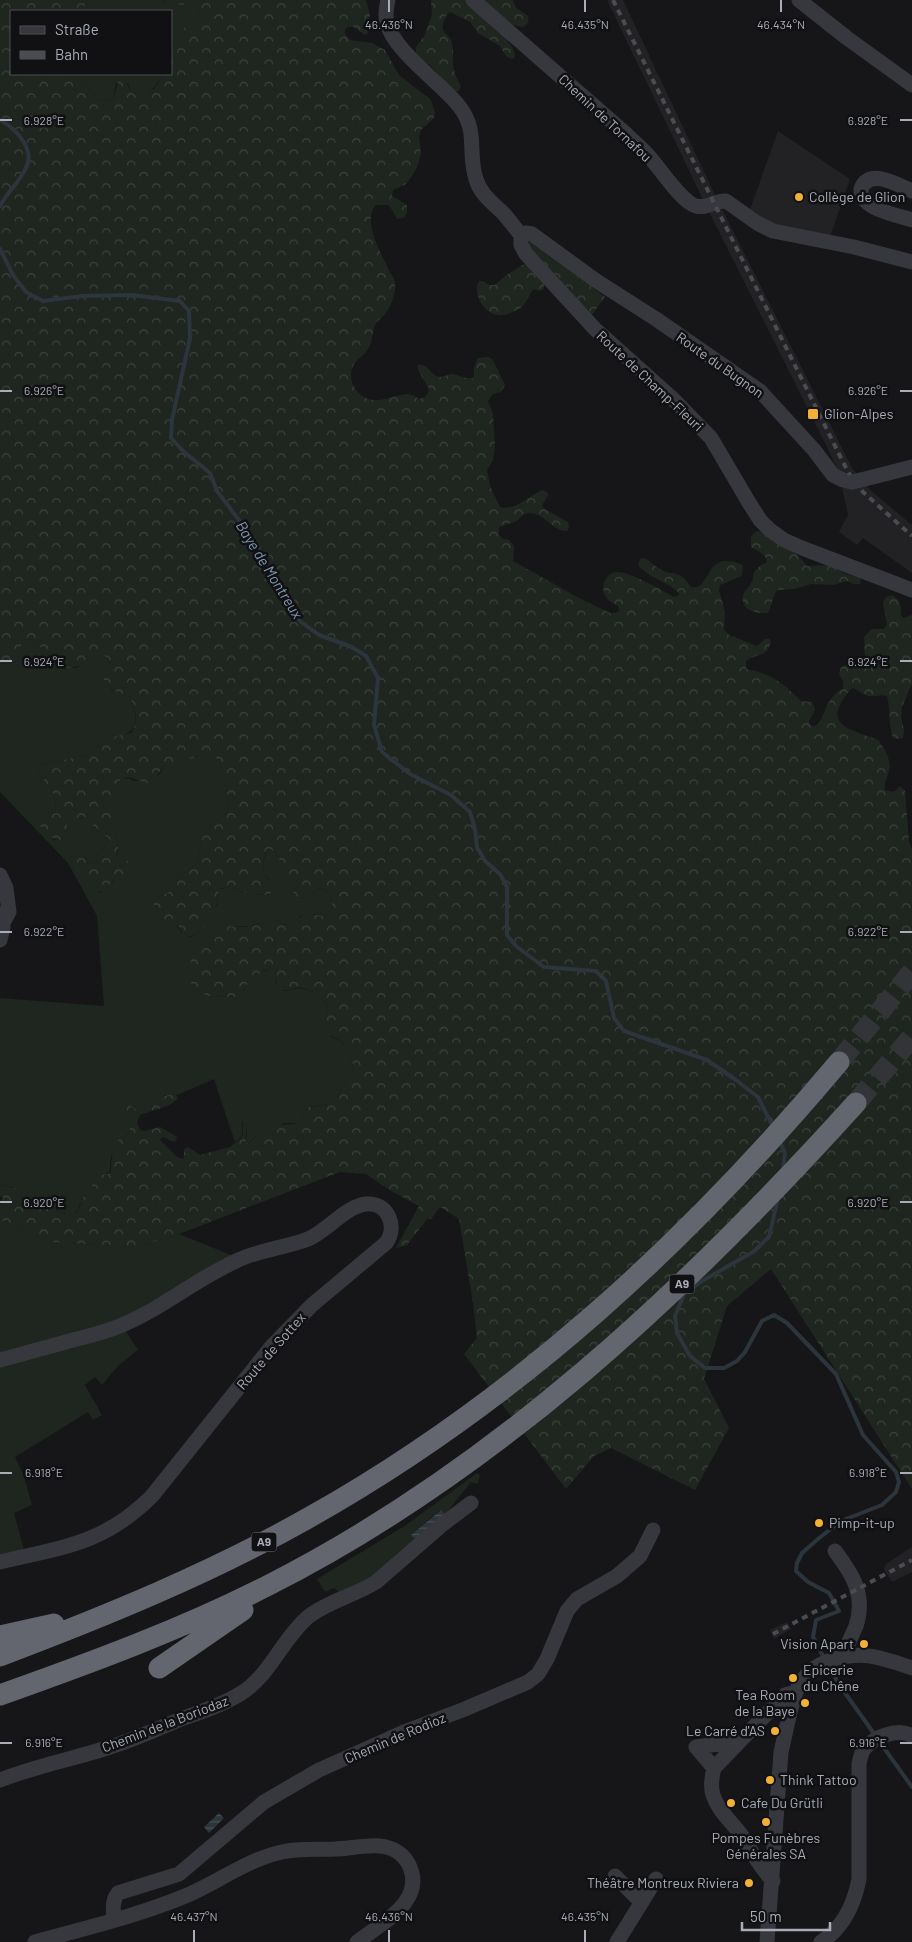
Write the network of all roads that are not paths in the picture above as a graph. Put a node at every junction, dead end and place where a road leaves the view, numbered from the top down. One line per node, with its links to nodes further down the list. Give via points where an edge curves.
1 (388, 0): 7 (street, via 386,21 394,39 460,106 473,140 477,184)
2 (473, 0): 8 (street, Chemin de Tornafou, via 626,134 690,204 703,207 726,201 757,224 773,230)
3 (799, 0): 4 (street)
4 (912, 85)
5 (912, 191): 6 (street, via 876,178 866,181 861,189 863,199 870,205)
6 (912, 220)
7 (521, 235): 9 (street, Route du Bugnon, bridge, via 532,234 760,391 837,478 849,481); 10 (street, Route de Champ-Fleuri, via 520,245 526,254 595,329 711,438 756,514 770,530 795,545)
8 (912, 262)
9 (912, 466)
10 (912, 590)
11 (0, 875): 12 (street, via 6,888 9,912)
12 (1, 916): 13 (street)
13 (0, 940)
14 (839, 1062): 22 (highway, A9, via 742,1173 691,1225 616,1296 506,1388 387,1472 309,1518 222,1564)
15 (856, 1103): 20 (highway, A9, via 756,1211 575,1379 491,1446)
16 (0, 1360): 21 (street, Route de Sottex, via 118,1327 237,1260 310,1238 360,1205 377,1205 391,1222 386,1243 312,1305 272,1346 140,1508 93,1538)
17 (471, 1503): 33 (street, Chemin de la Boriodaz, via 376,1582 308,1618 256,1681 241,1693 110,1747)
18 (653, 1530): 38 (street, Chemin de Rodioz, via 640,1556 617,1576 578,1599 567,1611 547,1659 534,1678 522,1686 404,1732 290,1786 264,1802 179,1874 118,1894 114,1898)
19 (835, 1551): 24 (street, via 855,1579 858,1595 857,1622)
20 (331, 1552): 26 (highway); 29 (highway, A9, via 203,1617)
21 (0, 1562)
22 (120, 1609): 23 (highway); 25 (highway, A9)
23 (0, 1636)
24 (844, 1655): 27 (street, via 863,1655); 28 (street, via 818,1665)
25 (0, 1656)
26 (160, 1668)
27 (912, 1668)
28 (796, 1692): 31 (street, via 785,1695); 36 (street, via 782,1752)
29 (0, 1695)
30 (912, 1736): 45 (street, via 902,1732 886,1736 863,1751 859,1764 857,1889 840,1926)
31 (740, 1741): 32 (street); 32 (street, via 696,1747)
32 (714, 1768): 36 (street, via 711,1786 718,1806)
33 (0, 1780)
34 (615, 1876): 37 (street)
35 (656, 1879): 37 (street)
36 (773, 1881): 44 (street)
37 (641, 1902): 43 (street)
38 (114, 1919): 39 (street); 42 (street, via 189,1894 251,1862 283,1851 384,1846 396,1849 413,1873 409,1896 398,1912)
39 (94, 1925): 40 (street); 41 (street)
40 (35, 1942)
41 (76, 1942)
42 (357, 1942)
43 (617, 1942)
44 (767, 1942)
45 (821, 1942)

